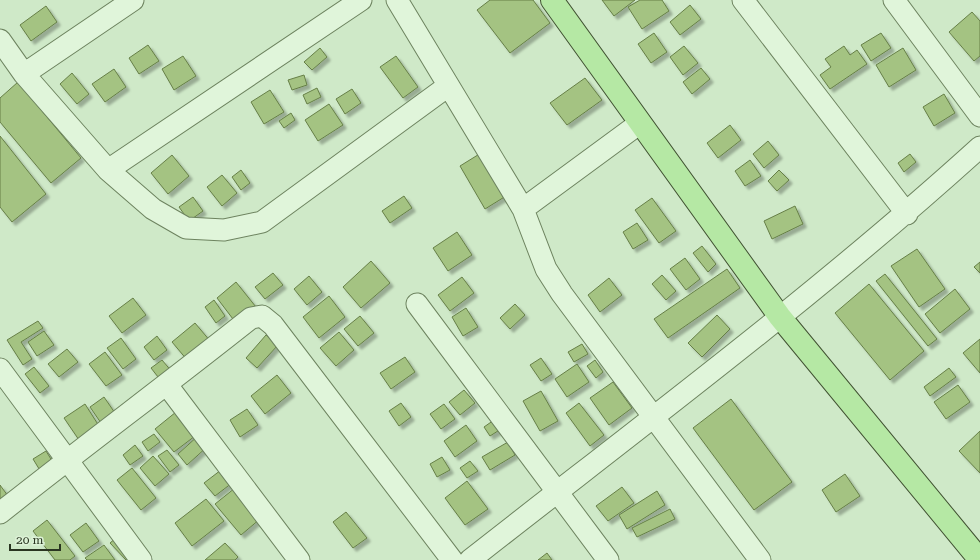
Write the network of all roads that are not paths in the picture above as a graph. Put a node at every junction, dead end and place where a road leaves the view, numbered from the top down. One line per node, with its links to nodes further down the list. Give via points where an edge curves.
1 (133, 0): 8 (street)
2 (360, 0): 13 (street)
3 (397, 0): 9 (street)
4 (552, 0): 11 (main road)
5 (743, 0): 15 (street)
6 (894, 0): 10 (street)
7 (0, 40): 8 (street)
8 (24, 74): 13 (street)
9 (448, 86): 13 (street, via 262,222 224,230 186,228 153,209); 14 (street)
10 (980, 116)
11 (640, 123): 14 (street); 17 (main road)
12 (980, 148): 15 (street)
13 (108, 170)
14 (523, 209): 20 (street, via 546,268 562,294)
15 (906, 214): 17 (street)
16 (417, 304): 22 (street)
17 (780, 317): 20 (street); 30 (main road)
18 (0, 368): 21 (street)
19 (167, 385): 21 (street); 25 (street); 26 (street, via 251,318 262,316 273,324)
20 (652, 417): 22 (street); 29 (street)
21 (67, 460): 23 (street); 24 (street)
22 (557, 491): 27 (street); 28 (street)
23 (0, 513)
24 (141, 560)
25 (299, 560)
26 (452, 560)
27 (470, 560)
28 (608, 560)
29 (760, 560)
30 (980, 560)

